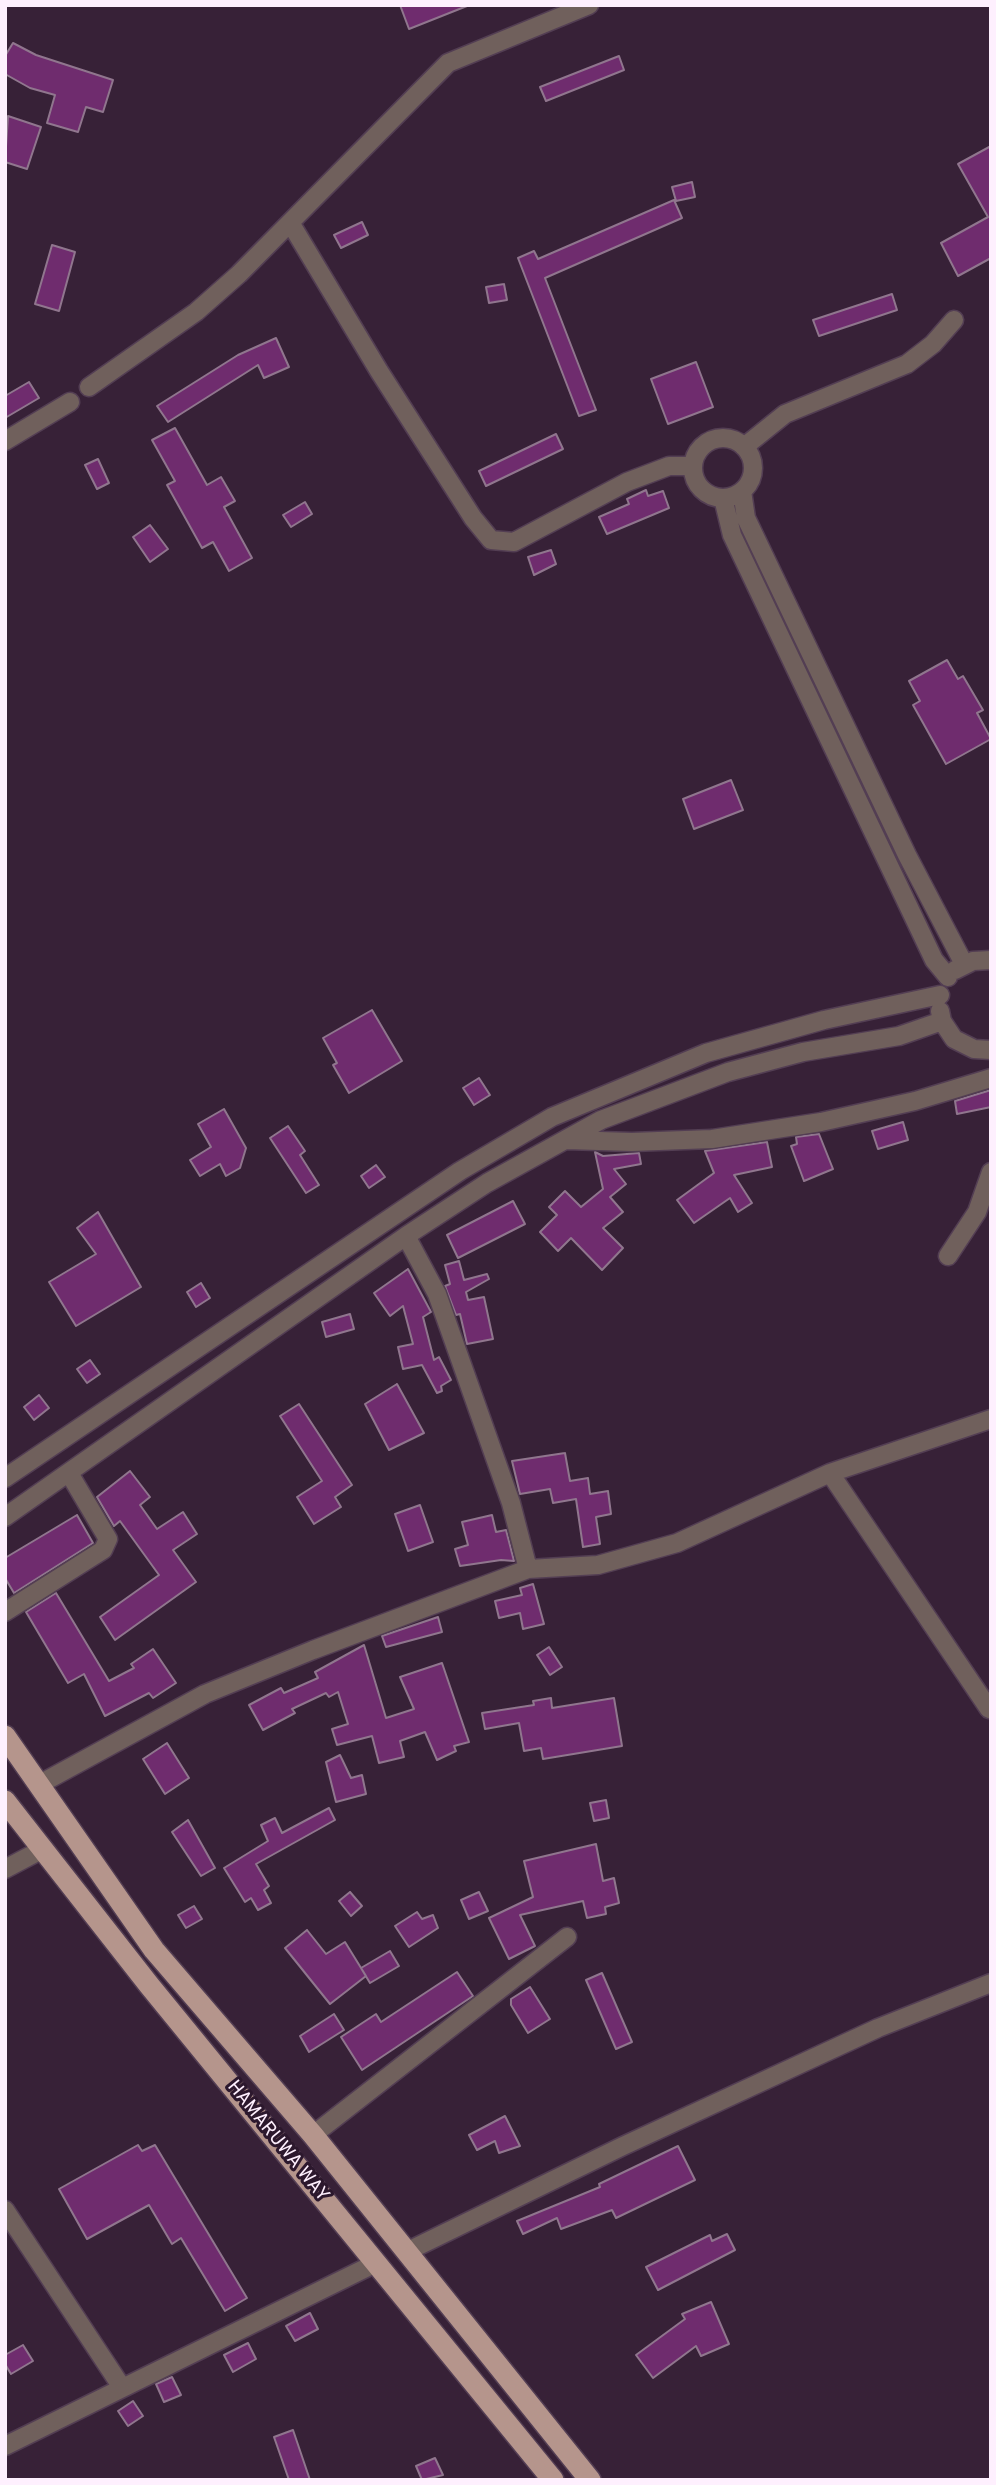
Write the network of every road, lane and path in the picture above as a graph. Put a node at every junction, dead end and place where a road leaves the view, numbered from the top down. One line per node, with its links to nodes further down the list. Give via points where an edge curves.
1 (589, 5): 2 (street, via 448,63)
2 (291, 224): 4 (street, via 197,312); 8 (street, via 379,371 491,540 514,542 627,482 669,466)
3 (954, 320): 7 (street, via 907,364 785,414)
4 (89, 387)
5 (70, 402): 6 (street)
6 (5, 441)
7 (744, 447): 8 (street, via 717,438 700,448); 9 (street, via 753,464 749,484)
8 (692, 466): 10 (street, via 698,485)
9 (742, 491): 10 (street); 12 (street, via 746,518)
10 (723, 498): 13 (street, via 732,535 934,960)
11 (991, 960): 12 (street)
12 (964, 964): 13 (street)
13 (948, 977): 14 (street)
14 (940, 995): 15 (street); 25 (street, via 824,1020 706,1053 552,1117 460,1171)
15 (942, 1021): 16 (street, via 964,1045); 18 (street, via 899,1036 803,1052 728,1072 658,1096)
16 (991, 1050)
17 (991, 1078): 18 (street, via 821,1122 712,1139)
18 (566, 1140): 20 (street, via 487,1183)
19 (991, 1172): 21 (street, via 977,1212)
20 (406, 1236): 23 (street); 27 (street, via 436,1294 511,1503)
21 (948, 1256)
22 (991, 1419): 24 (street)
23 (69, 1473): 26 (street); 28 (street, via 108,1539 103,1550)
24 (830, 1473): 27 (street, via 677,1544 598,1565); 29 (street)
25 (5, 1478)
26 (5, 1517)
27 (528, 1569): 31 (street, via 205,1694)
28 (5, 1612)
29 (989, 1709)
30 (5, 1736): 31 (main road)
31 (38, 1785): 37 (main road, via 154,1950)
32 (5, 1801): 33 (main road, HAMARUWA WAY)
33 (41, 1850): 34 (street); 40 (main road, HAMARUWA WAY)
34 (5, 1868)
35 (567, 1937): 37 (street)
36 (991, 1983): 39 (street, via 878,2028)
37 (313, 2135): 39 (main road)
38 (5, 2210): 41 (street)
39 (406, 2252): 44 (main road)
40 (376, 2263): 41 (street); 43 (main road, HAMARUWA WAY)
41 (121, 2386): 42 (street)
42 (5, 2445)
43 (553, 2480)
44 (590, 2480)

